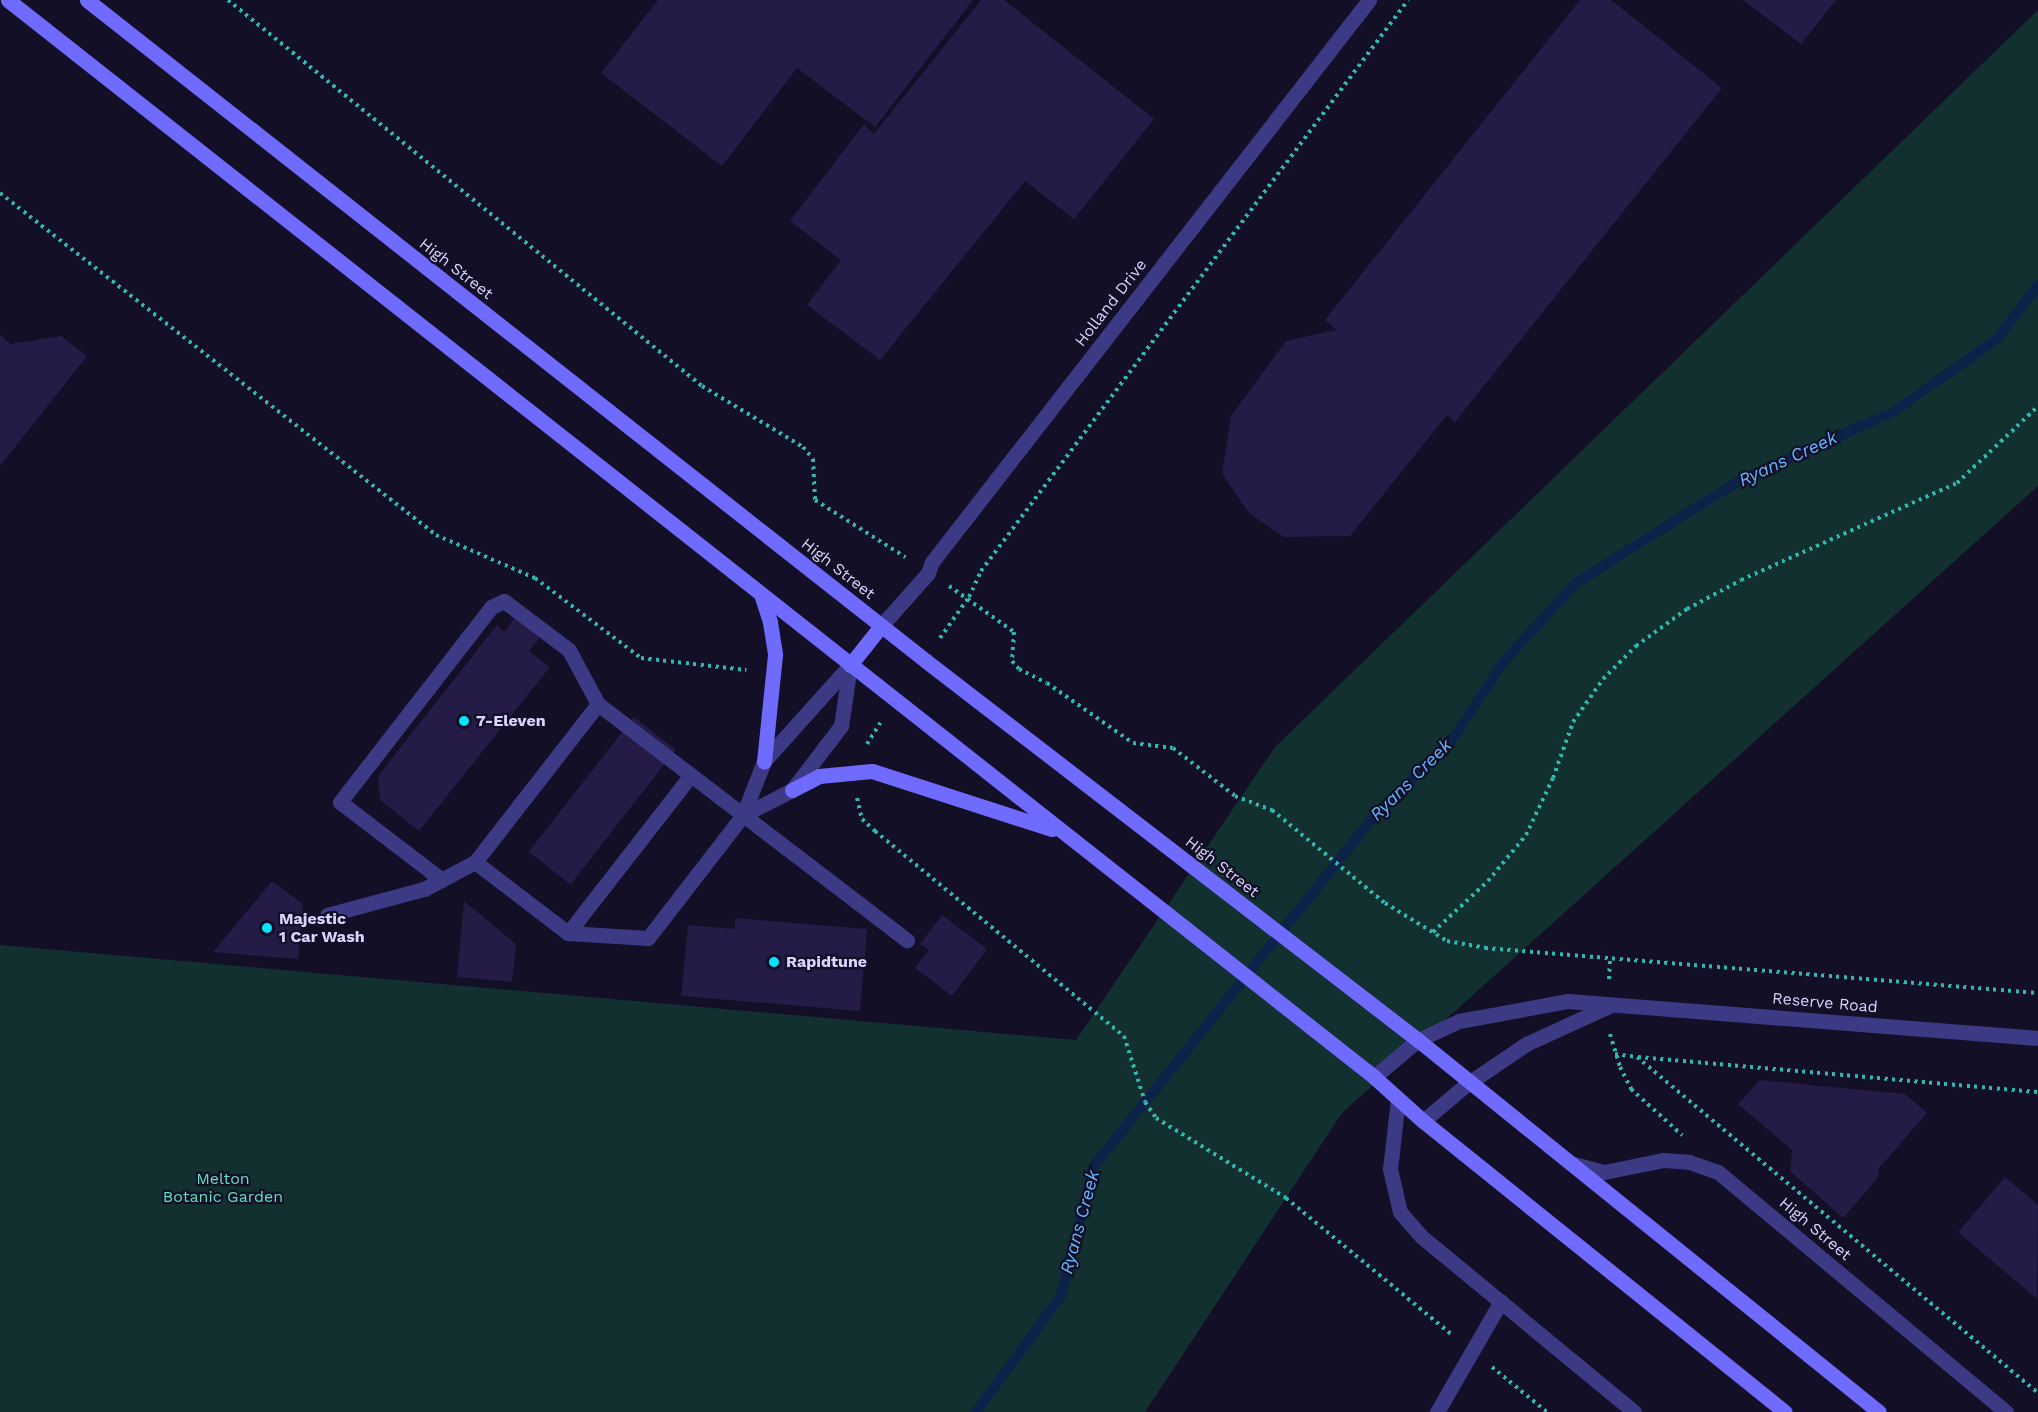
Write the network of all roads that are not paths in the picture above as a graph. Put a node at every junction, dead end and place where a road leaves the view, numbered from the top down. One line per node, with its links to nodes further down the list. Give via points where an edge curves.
1 (8, 0): 4 (main road)
2 (87, 0): 5 (main road, High Street)
3 (1369, 0): 5 (street, Holland Drive, via 932,562 928,573)
4 (761, 594): 6 (main road); 8 (main road, via 775,655)
5 (881, 626): 6 (main road); 20 (main road, High Street)
6 (850, 665): 8 (street); 10 (street, via 842,726); 12 (main road)
7 (598, 704): 9 (street); 13 (street); 14 (street, via 569,650 504,602 491,607 340,802)
8 (765, 762): 11 (street)
9 (692, 775): 11 (street); 16 (street)
10 (792, 790): 11 (street); 12 (main road, via 819,776 859,769 923,784)
11 (743, 815): 16 (street, via 648,938); 17 (street)
12 (1064, 832): 21 (main road)
13 (476, 862): 14 (street); 16 (street)
14 (442, 880): 15 (street, via 424,890)
15 (327, 915)
16 (568, 933)
17 (907, 940)
18 (1609, 1006): 19 (street, Reserve Road); 20 (street, Reserve Road, via 1568,1001 1475,1016); 22 (street, Reserve Road, via 1526,1044)
19 (2038, 1038)
20 (1418, 1040): 21 (street, Reserve Road); 22 (main road, High Street)
21 (1374, 1077): 23 (main road)
22 (1467, 1084): 24 (street, Reserve Road); 25 (main road, High Street)
23 (1398, 1099): 24 (main road); 26 (street, via 1390,1169 1400,1212 1422,1237)
24 (1423, 1121): 29 (main road)
25 (1570, 1163): 30 (main road, High Street); 31 (street, High Street, via 1604,1172 1663,1160 1689,1162 1718,1172)
26 (1501, 1301): 27 (street); 28 (street)
27 (1437, 1412)
28 (1634, 1412)
29 (1785, 1412)
30 (1879, 1412)
31 (2006, 1412)

